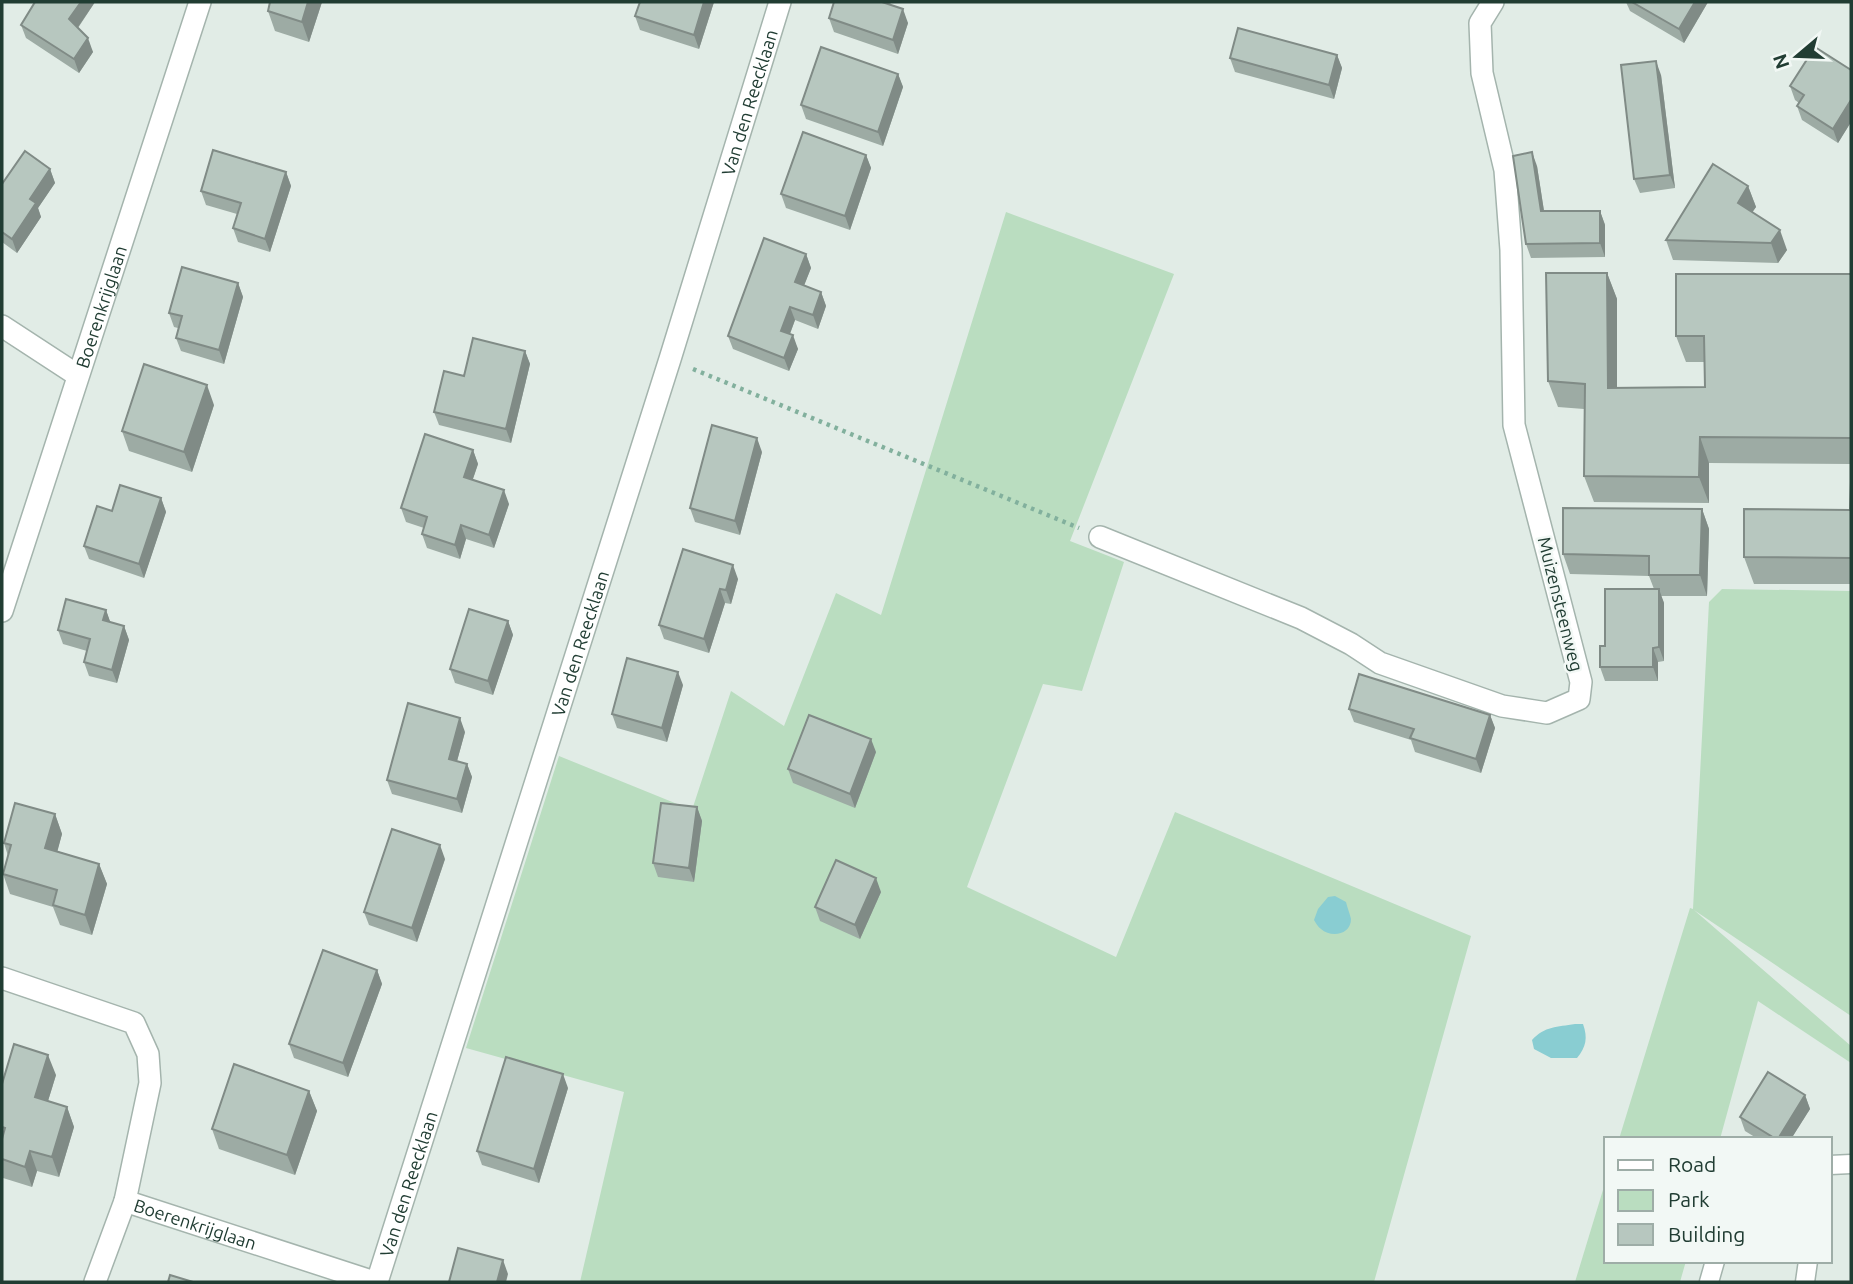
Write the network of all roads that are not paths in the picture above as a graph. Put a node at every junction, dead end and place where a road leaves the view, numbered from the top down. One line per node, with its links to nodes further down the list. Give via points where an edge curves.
1 (200, 2): 5 (street, Boerenkrijglaan)
2 (780, 2): 15 (street, Van den Reecklaan)
3 (1493, 2): 6 (street, Muizensteenweg, via 1480,23 1482,73 1505,170 1512,263 1514,425 1581,682 1578,699 1547,713 1502,706 1380,663 1300,618)
4 (2, 326): 5 (street)
5 (77, 375): 7 (street, Boerenkrijglaan)
6 (1100, 537)
7 (2, 611)
8 (2, 978): 11 (street, Boerenkrijglaan, via 134,1024 149,1054 150,1083)
9 (1851, 1164): 10 (lane)
10 (1832, 1165)
11 (125, 1201): 14 (street); 15 (street, Boerenkrijglaan)
12 (1714, 1263): 16 (lane)
13 (1808, 1263): 17 (lane)
14 (95, 1282)
15 (375, 1282)
16 (1709, 1282)
17 (1805, 1282)

